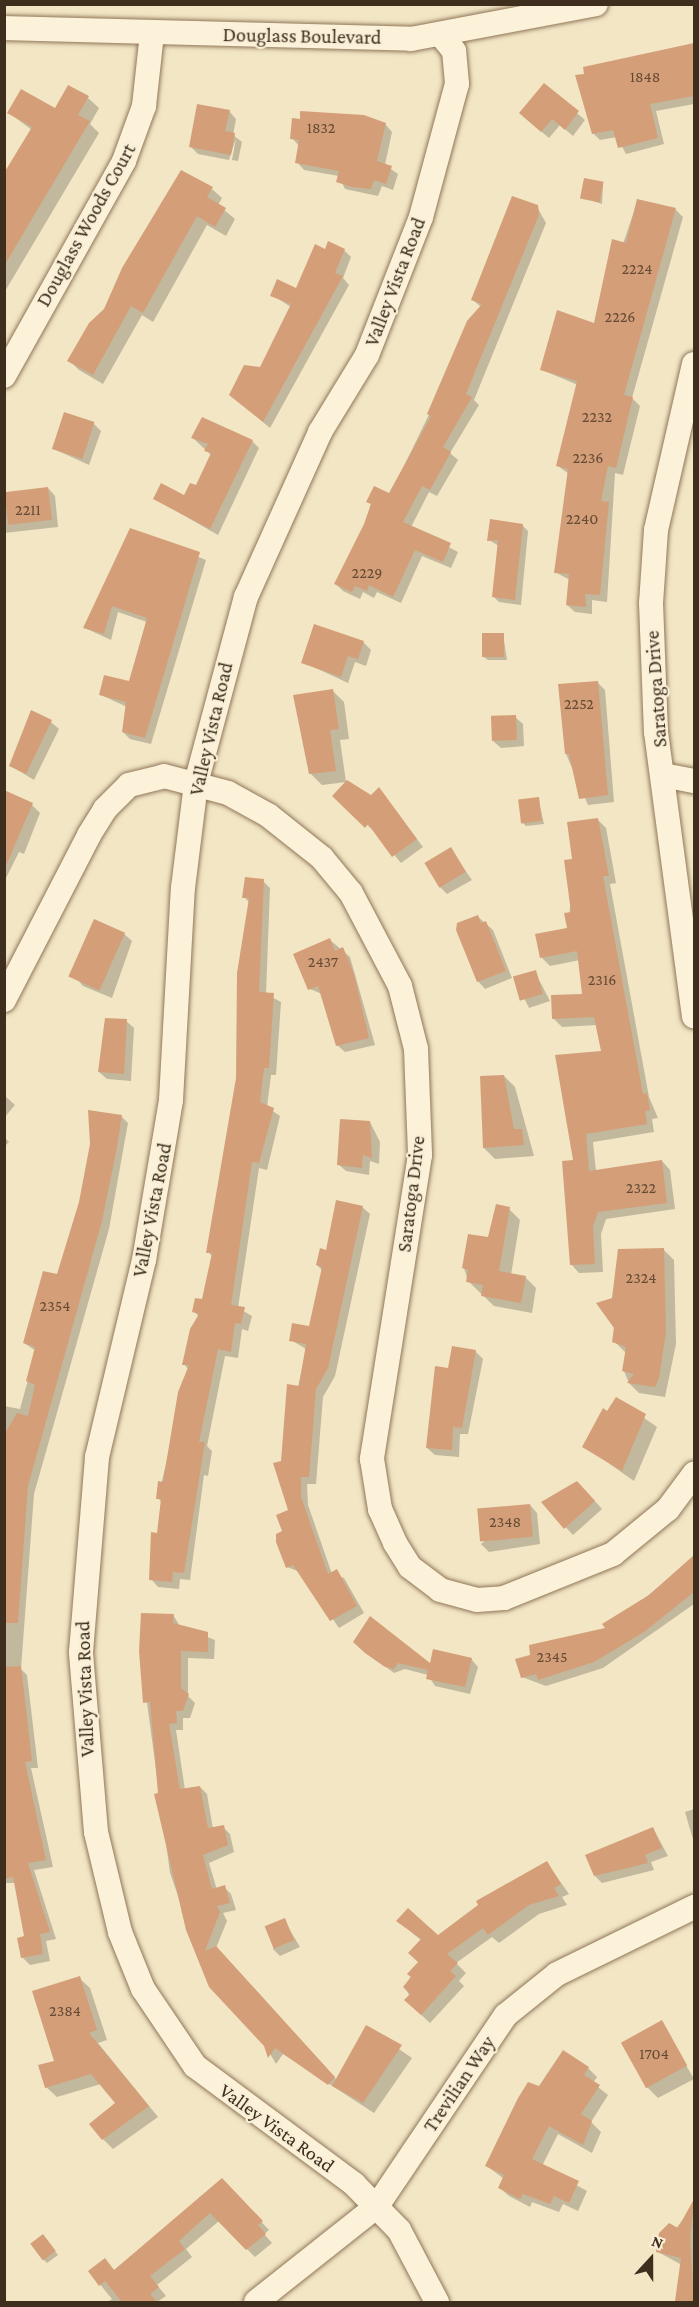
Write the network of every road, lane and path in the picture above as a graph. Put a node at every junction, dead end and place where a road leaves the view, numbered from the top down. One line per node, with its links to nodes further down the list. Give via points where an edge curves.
1 (596, 4): 4 (street, Douglass Boulevard)
2 (4, 28): 3 (street, Douglass Boulevard)
3 (152, 33): 4 (street, Douglass Boulevard); 6 (street, Douglass Woods Court, via 144,106 124,161)
4 (442, 36): 9 (street, Valley Vista Road, via 454,51 457,84 421,218 367,355 320,432 246,597)
5 (694, 364): 7 (street, Saratoga Drive, via 656,530 653,667)
6 (4, 376)
7 (663, 775): 8 (street); 11 (street, Saratoga Drive)
8 (694, 781)
9 (196, 783): 10 (street, Saratoga Drive, via 148,777 129,785 105,809); 12 (street, Saratoga Drive, via 268,814 322,858 380,940 400,986 420,1084 420,1155 372,1459 380,1509 410,1567 458,1597 521,1594 614,1554 668,1509); 14 (street, Valley Vista Road, via 159,1185 97,1457 85,1568 81,1652 96,1832 120,1932 160,2020 195,2066 226,2094 354,2184)
10 (4, 1000)
11 (694, 1016)
12 (694, 1474)
13 (694, 1907): 14 (street, Trevilian Way, via 557,1974 506,2015)
14 (376, 2206): 15 (street, Trevilian Way); 16 (street, Valley Vista Road, via 399,2230)
15 (256, 2302)
16 (437, 2302)

